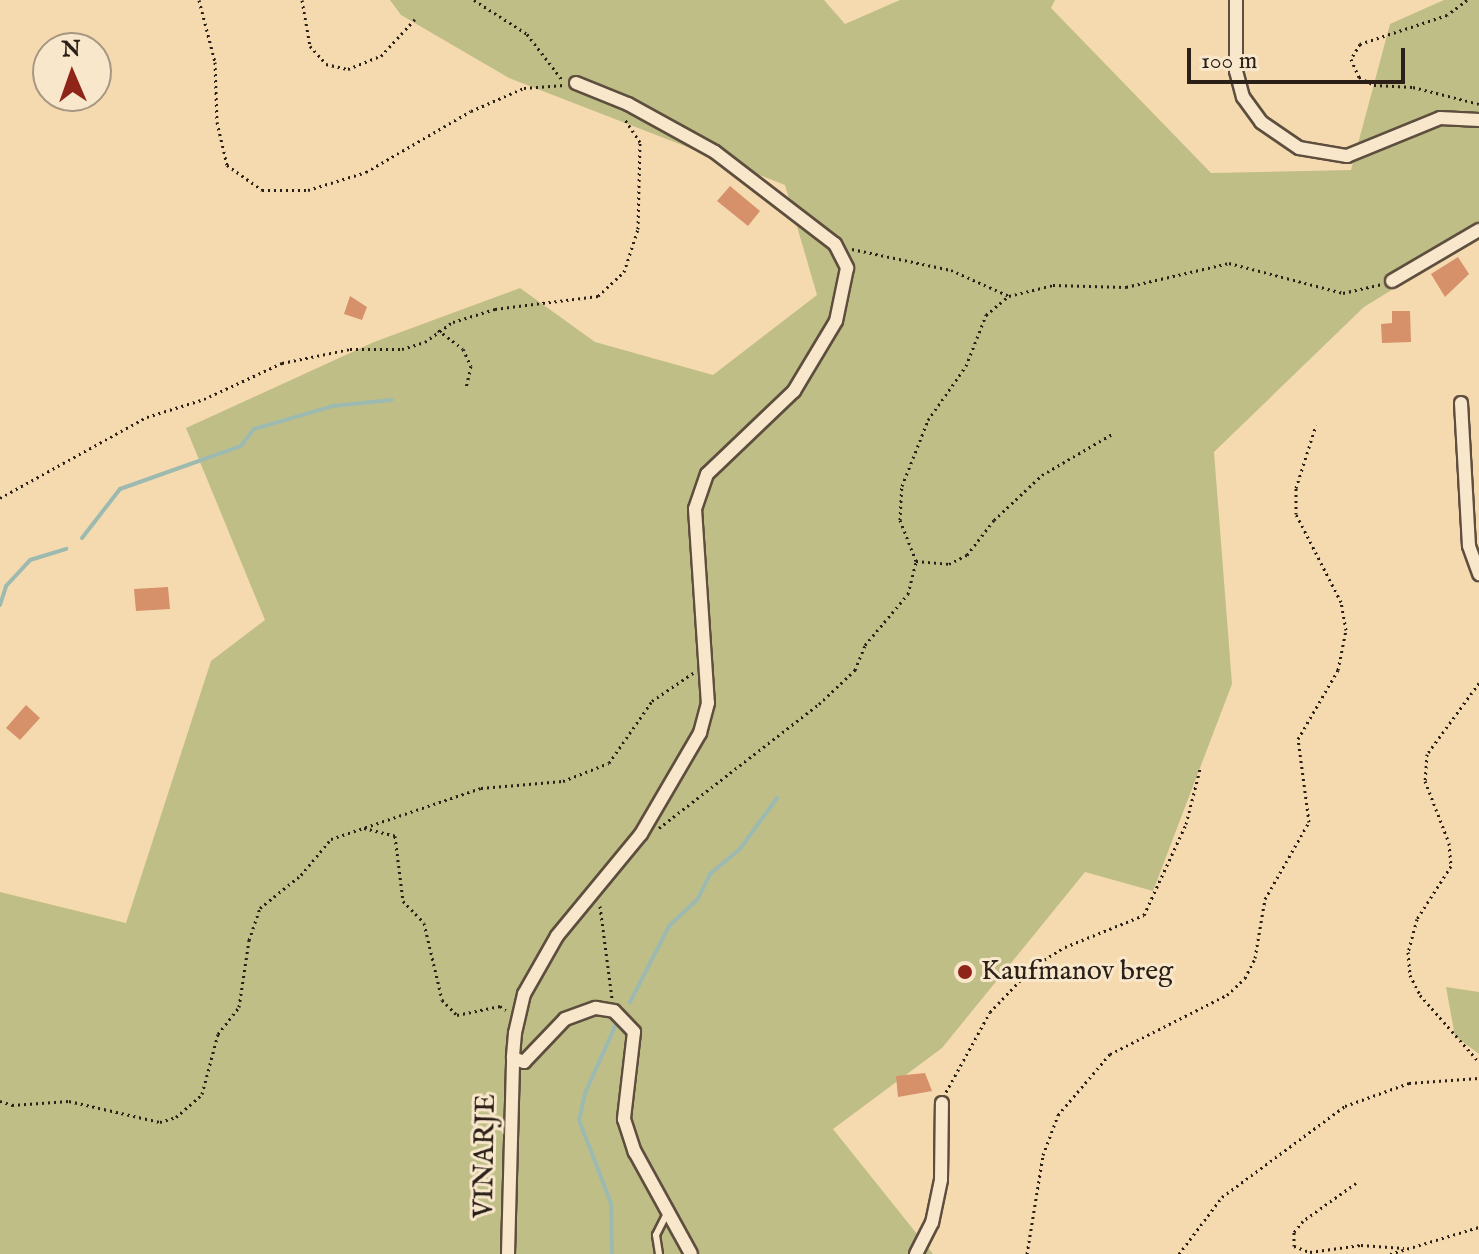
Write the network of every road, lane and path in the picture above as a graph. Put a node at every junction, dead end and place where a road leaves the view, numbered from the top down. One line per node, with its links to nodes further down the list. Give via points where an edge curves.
1 (199, 0): 7 (path, via 215,62 217,122 227,165 262,190 308,190 366,172 524,88)
2 (302, 0): 6 (path, via 310,46 326,64 348,69 381,56)
3 (474, 0): 7 (path, via 527,34)
4 (1236, 0): 10 (street, via 1236,71 1243,97 1261,122 1299,148 1347,156 1440,118)
5 (1467, 0): 8 (path, via 1447,15 1360,44 1351,59 1359,77 1374,85 1413,87)
6 (415, 19)
7 (571, 84): 12 (street, via 628,104 715,152)
8 (1479, 104)
9 (615, 112): 15 (path, via 628,121 640,142 643,182 638,229 624,272 598,296 495,309)
10 (1479, 120)
11 (1479, 230): 13 (street)
12 (835, 244): 14 (path, via 951,270); 23 (street, VINARJE, via 847,268 836,321 794,391 707,474 695,509)
13 (1392, 281): 14 (path, via 1343,293 1229,263 1126,287 1053,285)
14 (1009, 296): 21 (path, via 986,315 966,366 928,420 902,486 900,520)
15 (438, 330): 16 (path, via 463,349 471,366); 20 (path, via 425,342 402,349 350,349 282,363 118,430)
16 (466, 388)
17 (1461, 403): 22 (street, via 1469,546)
18 (1316, 425): 44 (path, via 1296,488 1296,514 1341,602 1346,630 1338,670 1298,739 1309,822 1265,899 1255,958 1245,978 1227,995 1110,1054 1058,1115 1039,1169)
19 (1114, 433): 21 (path, via 1042,475 994,520 967,555 949,564)
20 (0, 498)
21 (916, 561): 27 (path, via 908,594 865,645 855,670 731,776 663,827)
22 (1479, 574)
23 (706, 664): 26 (path, via 652,701 609,763 563,781 481,788); 27 (street, VINARJE, via 708,703 700,733)
24 (1479, 683): 32 (path, via 1427,754 1425,781 1449,843 1451,866 1417,919 1408,952 1410,975 1420,995)
25 (1200, 769): 35 (path, via 1186,824 1144,915 1065,947 1020,979 977,1033)
26 (364, 828): 30 (path, via 395,836 403,901 424,923 442,1000 457,1015 500,1006 511,1015); 34 (path, via 331,839 301,875 260,908 249,940 239,1007 218,1034 202,1094 176,1117 160,1122 69,1101)
27 (641, 834): 28 (street, VINARJE)
28 (597, 887): 29 (path); 30 (street, VINARJE, via 550,947 524,994)
29 (614, 1011): 31 (street, via 596,1008 565,1019 524,1062); 37 (street, via 634,1032 624,1119 635,1152)
30 (515, 1033): 31 (street, VINARJE)
31 (513, 1058): 40 (street, VINARJE)
32 (1479, 1062)
33 (1479, 1078): 46 (path, via 1409,1083 1345,1106 1222,1197)
34 (0, 1101)
35 (942, 1103): 43 (street, via 941,1180 932,1223)
36 (1356, 1183): 39 (path, via 1303,1221 1294,1232 1294,1246 1310,1252 1361,1245)
37 (668, 1211): 41 (lane, via 656,1235); 42 (street)
38 (1479, 1227): 39 (path)
39 (1404, 1248): 47 (path)
40 (508, 1254)
41 (659, 1254)
42 (691, 1254)
43 (916, 1254)
44 (1027, 1254): 45 (path)
45 (1033, 1254)
46 (1179, 1254)
47 (1390, 1254)

